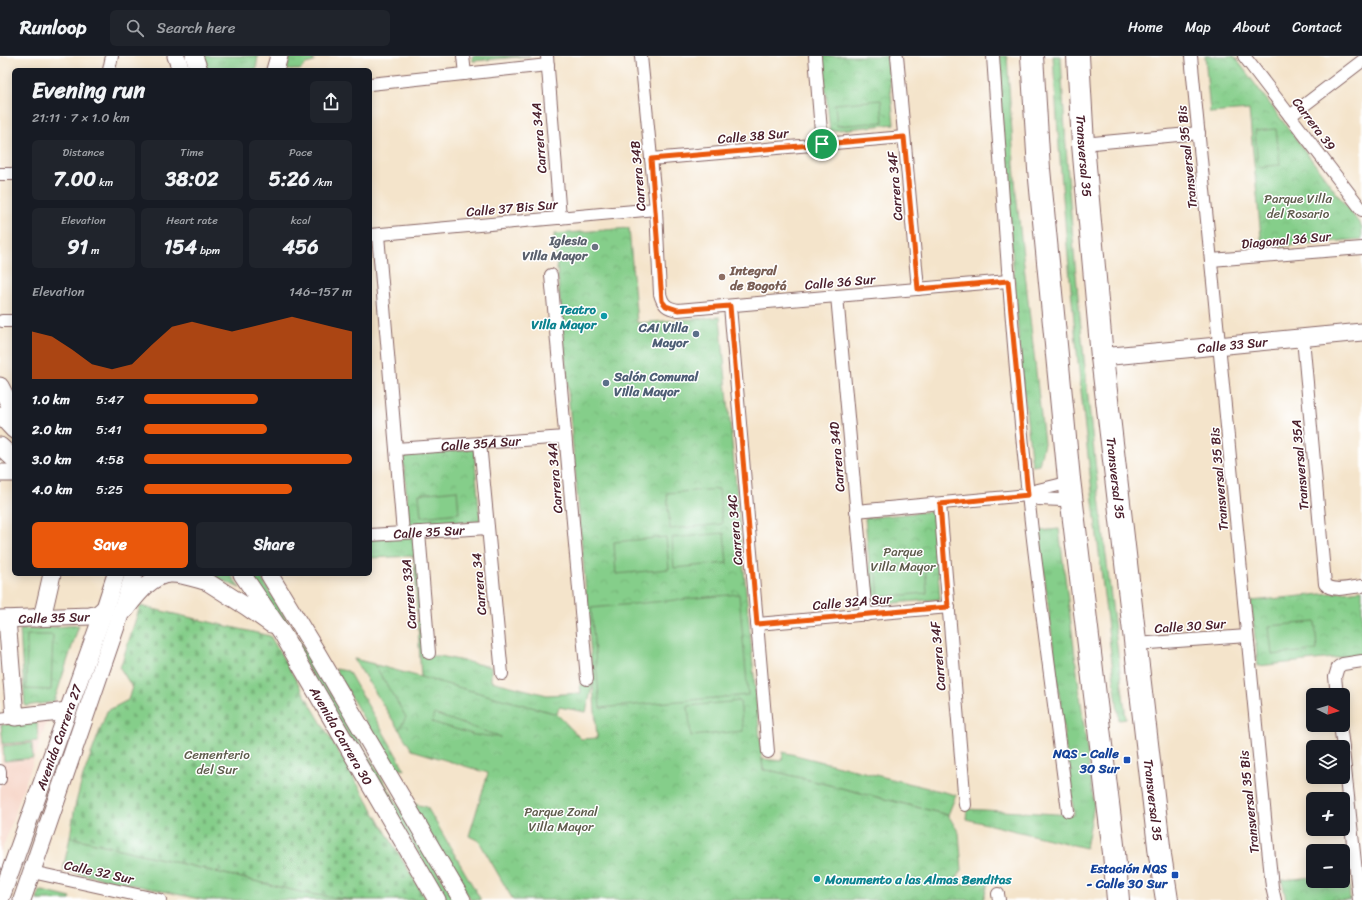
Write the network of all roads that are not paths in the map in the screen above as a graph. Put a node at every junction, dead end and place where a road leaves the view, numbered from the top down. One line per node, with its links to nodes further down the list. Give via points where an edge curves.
1 (112, 56): 17 (street)
2 (176, 56): 18 (main road)
3 (194, 56): 19 (main road)
4 (268, 56): 20 (main road)
5 (279, 56): 21 (main road)
6 (463, 56): 22 (street)
7 (641, 56): 29 (street, Carrera 34B)
8 (815, 56): 27 (street)
9 (897, 56): 26 (street, Carrera 34F)
10 (993, 56): 39 (street)
11 (1032, 56): 59 (highway, via 1039,169)
12 (1078, 56): 28 (highway, Transversal 35)
13 (1191, 56): 25 (street, Transversal 35 Bis)
14 (1244, 56): 24 (street, Carrera 39)
15 (547, 61): 22 (street); 34 (street, Carrera 34A)
16 (1359, 61): 24 (street)
17 (109, 68)
18 (180, 68)
19 (198, 68)
20 (267, 68)
21 (276, 68)
22 (465, 74): 23 (street)
23 (372, 84)
24 (1290, 116): 33 (street, Carrera 39)
25 (1199, 133): 28 (street); 37 (street, Transversal 35 Bis)
26 (904, 137): 27 (street, Calle 38 Sur); 40 (street, Carrera 34F)
27 (822, 144): 29 (street, Calle 38 Sur)
28 (1083, 144): 47 (highway, Transversal 35)
29 (651, 159): 32 (street, Carrera 34B)
30 (0, 174): 31 (street)
31 (12, 174)
32 (656, 209): 34 (street, Calle 37 Bis Sur); 41 (street, Carrera 34B)
33 (1362, 210)
34 (560, 218): 35 (street, Calle 37 Bis Sur)
35 (374, 235): 55 (street)
36 (1362, 248): 37 (street, Diagonal 36 Sur)
37 (1212, 260): 46 (street, Transversal 35 Bis)
38 (551, 275): 52 (street, Carrera 34A)
39 (1008, 281): 40 (street, Calle 36 Sur); 60 (street)
40 (918, 289): 42 (street, Calle 36 Sur)
41 (660, 294): 43 (street, Calle 36 Sur, via 666,306 678,310)
42 (837, 296): 43 (street, Calle 36 Sur); 63 (street, Carrera 34D)
43 (730, 306): 82 (street, Carrera 34C)
44 (1362, 332): 45 (main road, Calle 33 Sur)
45 (1303, 338): 46 (main road, Calle 33 Sur); 76 (street, Transversal 35A, via 1325,584 1328,588 1334,589)
46 (1220, 346): 47 (main road, Calle 33 Sur); 84 (street, Transversal 35 Bis)
47 (1102, 357): 85 (highway, Transversal 35)
48 (0, 386): 49 (main road)
49 (12, 409)
50 (0, 415): 51 (main road)
51 (12, 428)
52 (565, 437): 53 (street, Calle 35A Sur); 89 (street, Carrera 34A)
53 (480, 443): 55 (street, Calle 35A Sur); 64 (street, Carrera 34)
54 (0, 446): 56 (main road)
55 (396, 449): 66 (street)
56 (12, 457)
57 (0, 473): 58 (main road)
58 (12, 473)
59 (1069, 479): 60 (street, via 1063,484); 62 (highway)
60 (1028, 495): 61 (street); 62 (street); 96 (street)
61 (940, 504): 63 (street); 77 (street, Carrera 34F)
62 (1072, 504): 103 (highway)
63 (856, 511): 79 (street, Carrera 34D)
64 (488, 528): 65 (street, Calle 35 Sur); 88 (street, Carrera 34)
65 (418, 532): 66 (street, Calle 35 Sur); 86 (street, Carrera 33A)
66 (404, 533): 67 (street, Calle 35 Sur)
67 (372, 535)
68 (52, 576): 80 (main road, via 44,609)
69 (116, 576): 78 (main road, Avenida Carrera 27)
70 (133, 576): 78 (main road, Avenida Carrera 27)
71 (162, 576): 78 (main road)
72 (190, 576): 75 (main road)
73 (243, 576): 83 (main road, Avenida Carrera 30)
74 (270, 576): 102 (main road, Avenida Carrera 30)
75 (200, 577): 83 (main road, via 264,618)
76 (1362, 586)
77 (948, 607): 79 (street, Calle 32A Sur); 95 (street, Carrera 34F)
78 (112, 613): 80 (main road, Calle 35 Sur); 91 (main road, Avenida Carrera 27); 97 (main road, Avenida Carrera 27)
79 (866, 615): 82 (street, Calle 32A Sur)
80 (36, 618): 81 (main road, Calle 35 Sur)
81 (4, 619): 92 (main road)
82 (757, 624): 93 (street, Carrera 34C)
83 (282, 633): 101 (main road, Avenida Carrera 30)
84 (1247, 636): 85 (street, Calle 30 Sur); 105 (street, Transversal 35 Bis, via 1267,845)
85 (1136, 644): 104 (highway, Transversal 35)
86 (429, 653)
87 (1362, 661): 90 (street, via 1338,667 1335,677)
88 (502, 674)
89 (587, 679)
90 (1336, 688)
91 (68, 711): 92 (main road); 98 (main road, Avenida Carrera 27)
92 (7, 718)
93 (768, 752)
94 (1347, 784): 106 (street)
95 (965, 805)
96 (1068, 811)
97 (32, 872): 99 (main road, Avenida Carrera 27); 100 (street, Calle 32 Sur)
98 (0, 900)
99 (22, 900)
100 (160, 900)
101 (438, 900)
102 (462, 900)
103 (1118, 900)
104 (1167, 900)
105 (1275, 900)
106 (1359, 900)

